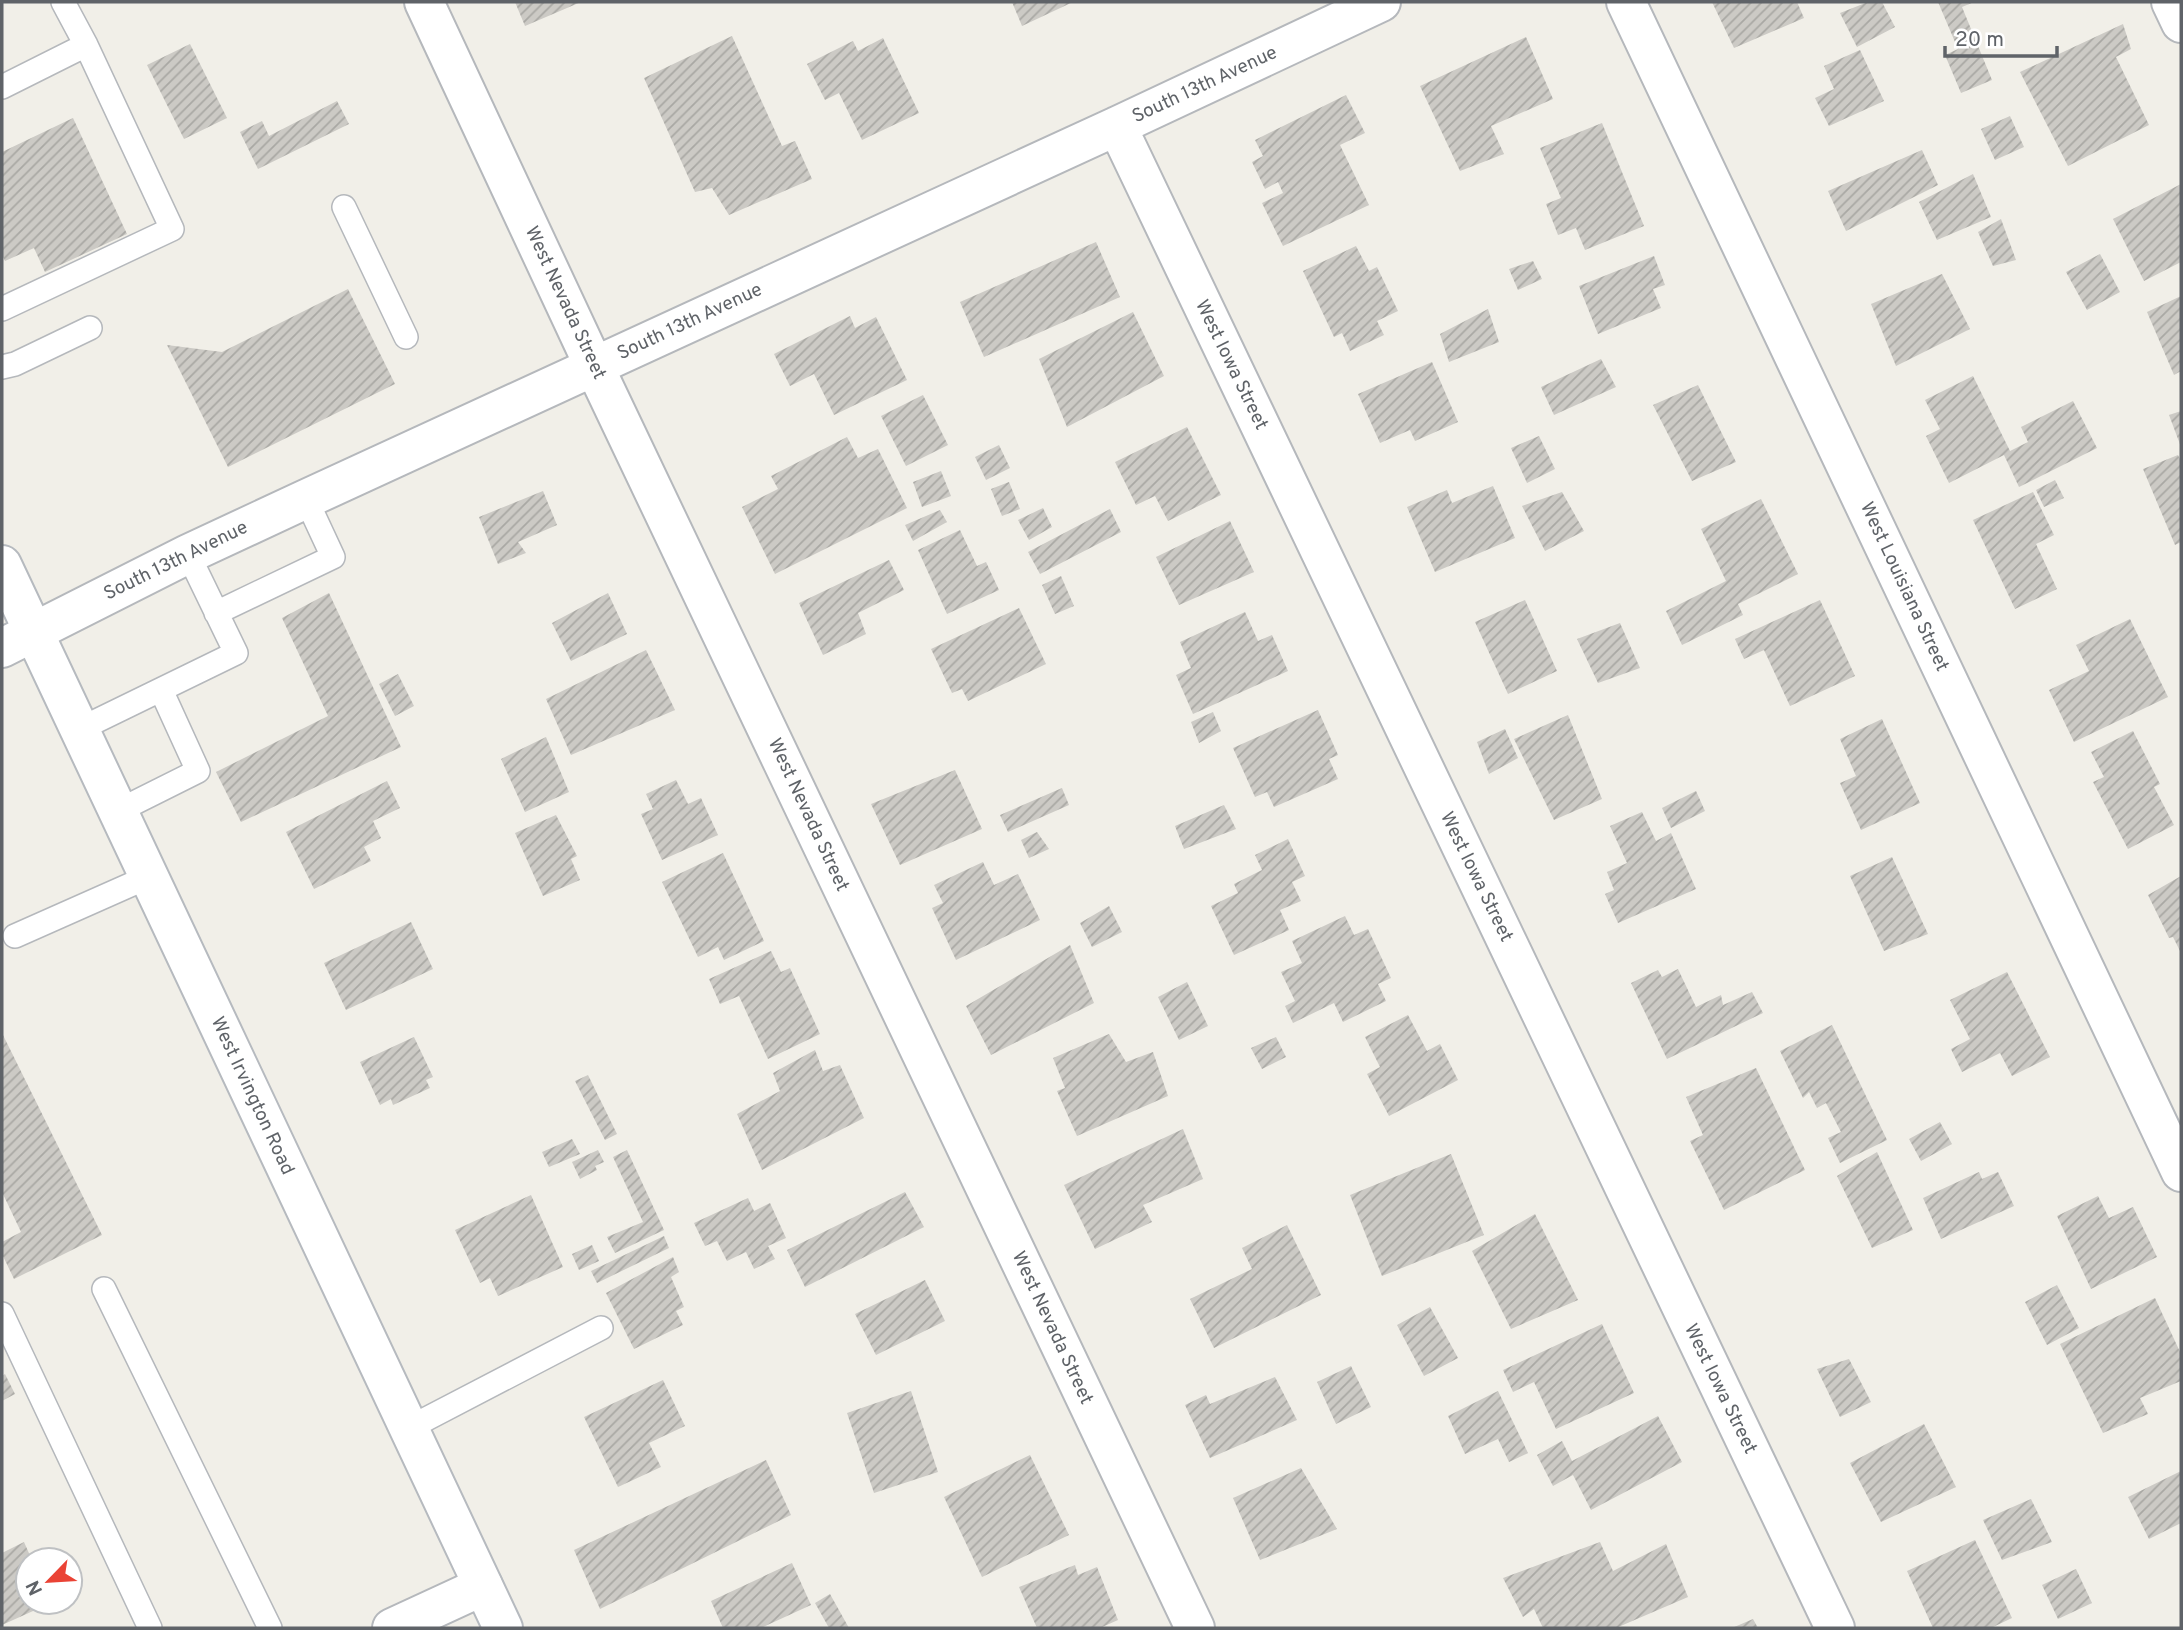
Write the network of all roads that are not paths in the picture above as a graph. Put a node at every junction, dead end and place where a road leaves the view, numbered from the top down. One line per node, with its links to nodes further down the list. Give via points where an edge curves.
1 (63, 2): 7 (lane)
2 (424, 2): 14 (street, West Nevada Street)
3 (1381, 2): 9 (street, South 13th Avenue)
4 (1626, 2): 26 (street, West Louisiana Street)
5 (2171, 2): 6 (street)
6 (2181, 23)
7 (86, 45): 8 (lane); 11 (lane, via 172,229)
8 (2, 87)
9 (1117, 126): 14 (street, South 13th Avenue); 37 (street, West Iowa Street)
10 (344, 206): 13 (lane)
11 (2, 309)
12 (90, 328): 15 (lane)
13 (406, 337)
14 (594, 366): 16 (street, South 13th Avenue); 36 (street, West Nevada Street)
15 (6, 369)
16 (306, 499): 17 (street, South 13th Avenue); 19 (lane, via 333,556)
17 (188, 554): 19 (lane); 20 (street, South 13th Avenue)
18 (2, 565): 20 (street, West Irvington Road)
19 (216, 613): 21 (lane, via 236,653)
20 (18, 640): 22 (street, West Irvington Road)
21 (161, 690): 22 (lane); 23 (lane, via 198,771)
22 (78, 730): 23 (street, West Irvington Road)
23 (118, 811): 24 (street, West Irvington Road)
24 (148, 877): 25 (lane); 30 (street, West Irvington Road)
25 (15, 936)
26 (2181, 1172)
27 (104, 1289): 33 (lane)
28 (2, 1314): 32 (lane)
29 (601, 1328): 30 (lane)
30 (409, 1429): 31 (street, West Irvington Road)
31 (483, 1587): 34 (street); 35 (street, West Irvington Road)
32 (150, 1628)
33 (270, 1628)
34 (392, 1628)
35 (503, 1628)
36 (1195, 1628)
37 (1835, 1628)

